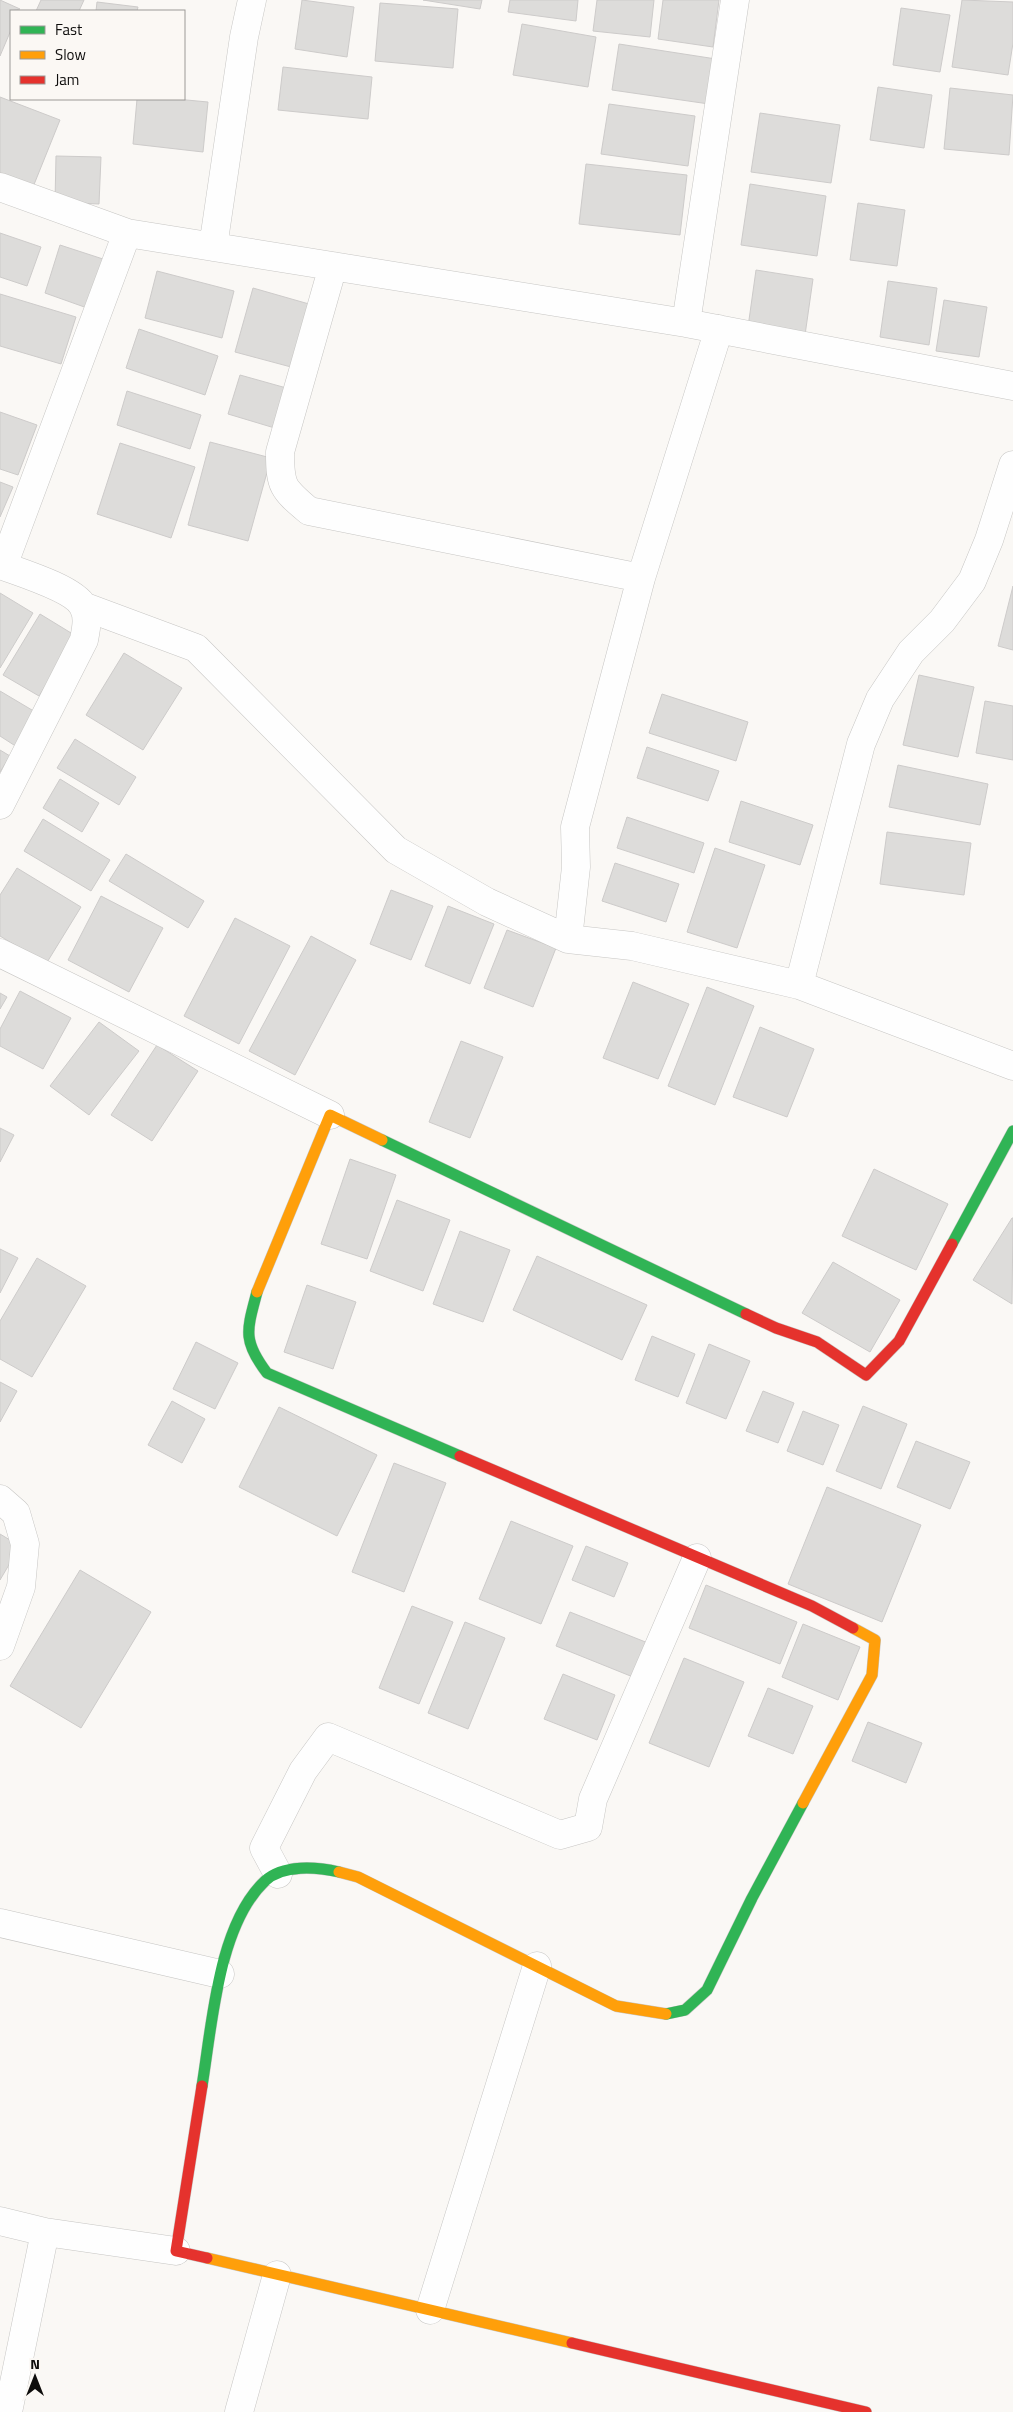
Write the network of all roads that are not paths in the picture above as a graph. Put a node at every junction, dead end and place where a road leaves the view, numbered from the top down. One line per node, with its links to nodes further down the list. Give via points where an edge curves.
1 (252, 0): 5 (street)
2 (735, 0): 7 (street)
3 (0, 187): 4 (street)
4 (127, 233): 5 (street); 11 (street)
5 (213, 247): 6 (street)
6 (333, 266): 7 (street); 12 (street, via 280,452 280,478 288,494 309,511)
7 (686, 323): 8 (street)
8 (719, 329): 9 (street); 12 (street)
9 (1013, 386)
10 (1013, 465): 17 (street, via 990,540 972,581 942,621 911,652 880,699 861,744)
11 (2, 565): 13 (street, via 73,595)
12 (641, 578): 15 (street, via 575,828 576,867)
13 (83, 606): 14 (street, via 87,622 84,640); 15 (street, via 196,648 396,850 487,902)
14 (0, 805)
15 (568, 939): 17 (street, via 632,946)
16 (0, 952): 19 (street)
17 (799, 985): 18 (street)
18 (1013, 1066)
19 (330, 1115): 20 (street, via 776,1328 817,1342 866,1374 899,1341); 22 (street, via 258,1288 248,1327 252,1353 267,1372)
20 (1013, 1131)
21 (0, 1500): 23 (street, via 16,1514 25,1544 21,1587)
22 (697, 1558): 24 (street, via 593,1799 588,1827 560,1835 328,1737 304,1771 264,1848); 26 (street, via 812,1606 875,1640 872,1675 761,1881 707,1990 685,2010 667,2014 616,2006)
23 (0, 1646)
24 (278, 1874): 26 (street, via 291,1869 325,1870 358,1878); 27 (street, via 266,1880 238,1915)
25 (0, 1923): 27 (street)
26 (536, 1966): 32 (street)
27 (220, 1974): 30 (street)
28 (0, 2221): 29 (street)
29 (44, 2232): 30 (street); 33 (street)
30 (176, 2251): 31 (street)
31 (277, 2275): 32 (street); 34 (street)
32 (430, 2310): 35 (street)
33 (8, 2412)
34 (239, 2412)
35 (866, 2412)

